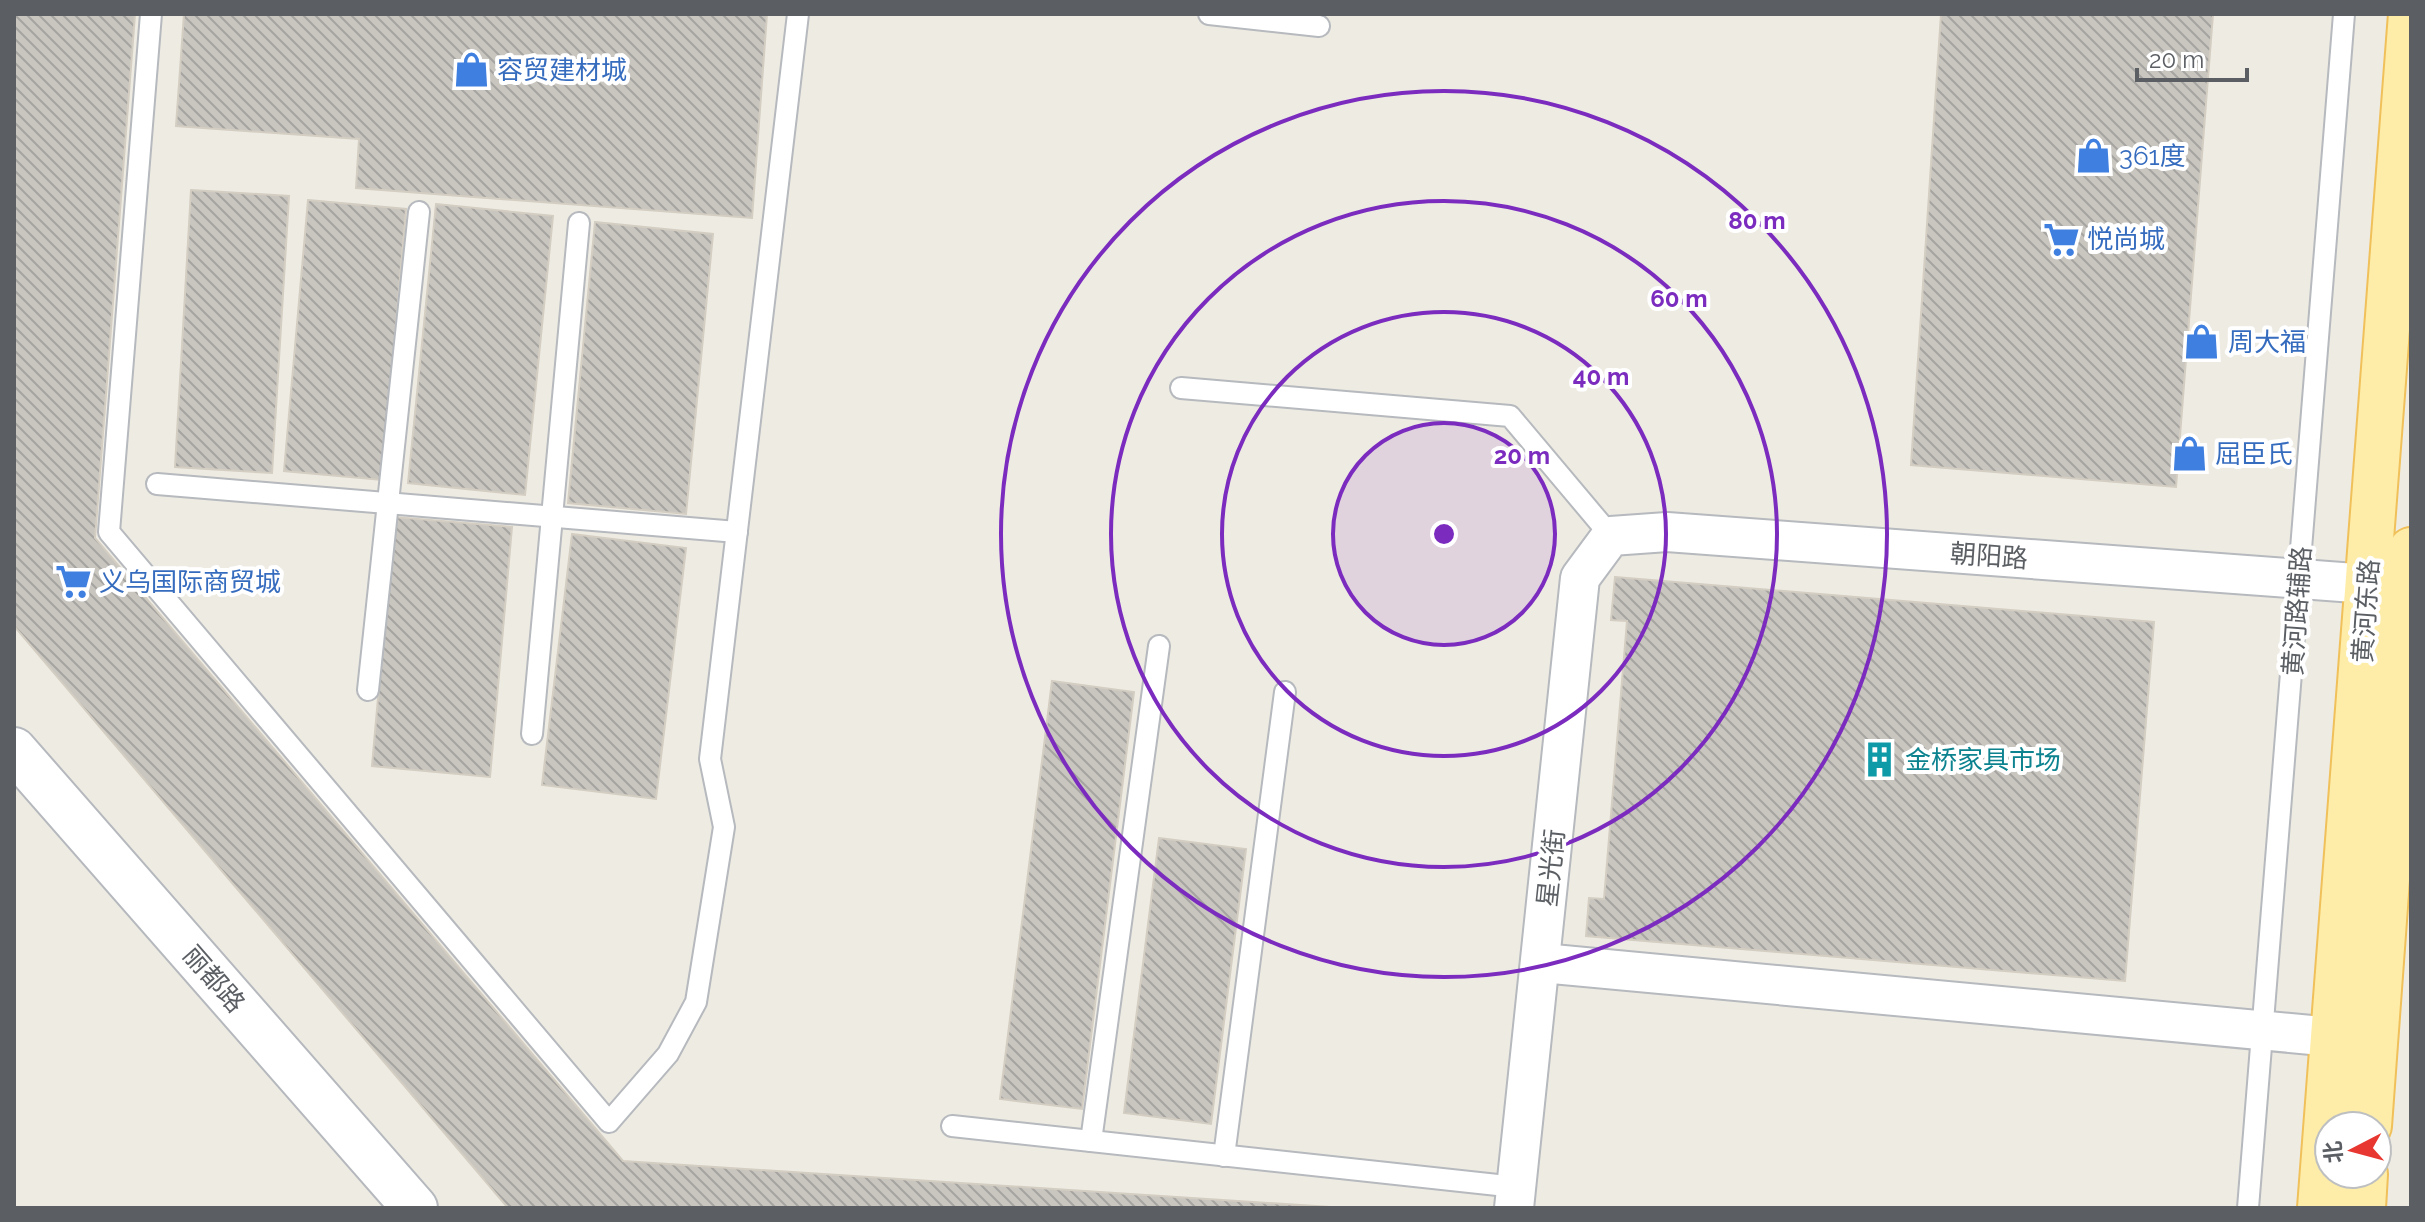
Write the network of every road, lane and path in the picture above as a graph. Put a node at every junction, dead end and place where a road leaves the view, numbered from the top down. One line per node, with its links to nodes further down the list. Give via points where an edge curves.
1 (151, 14): 13 (lane, via 109,532 609,1122 668,1054 696,1002 724,827 710,759)
2 (798, 14): 13 (lane)
3 (1209, 14): 6 (lane)
4 (2344, 14): 16 (lane, 黄河路辅路)
5 (2411, 14): 17 (main road, 黄河东路)
6 (1319, 26)
7 (419, 212): 11 (lane)
8 (579, 223): 12 (lane)
9 (1181, 388): 14 (lane, via 1510,416)
10 (157, 484): 11 (lane)
11 (388, 503): 12 (lane); 19 (lane)
12 (552, 517): 13 (lane); 21 (lane)
13 (737, 532)
14 (1611, 536): 16 (street, 朝阳路, via 1667,532); 24 (street, 星光街, via 1580,578)
15 (2411, 550): 23 (main road, 黄河东路)
16 (2299, 579): 17 (street, 朝阳路); 25 (lane, 黄河路辅路)
17 (2368, 584): 26 (main road, 黄河东路)
18 (1159, 646): 29 (lane)
19 (368, 690)
20 (1285, 692): 30 (lane)
21 (532, 734)
22 (14, 750): 32 (street, 丽都路)
23 (2399, 856): 27 (main road, 黄河东路)
24 (1542, 963): 25 (street); 31 (street, 星光街)
25 (2264, 1032): 26 (street); 33 (lane, 黄河路辅路)
26 (2333, 1037): 34 (main road, 黄河东路)
27 (2371, 1110)
28 (952, 1126): 29 (lane)
29 (1091, 1141): 30 (lane)
30 (1224, 1156): 31 (lane)
31 (1515, 1197)
32 (415, 1208)
33 (2248, 1208)
34 (2320, 1208)

